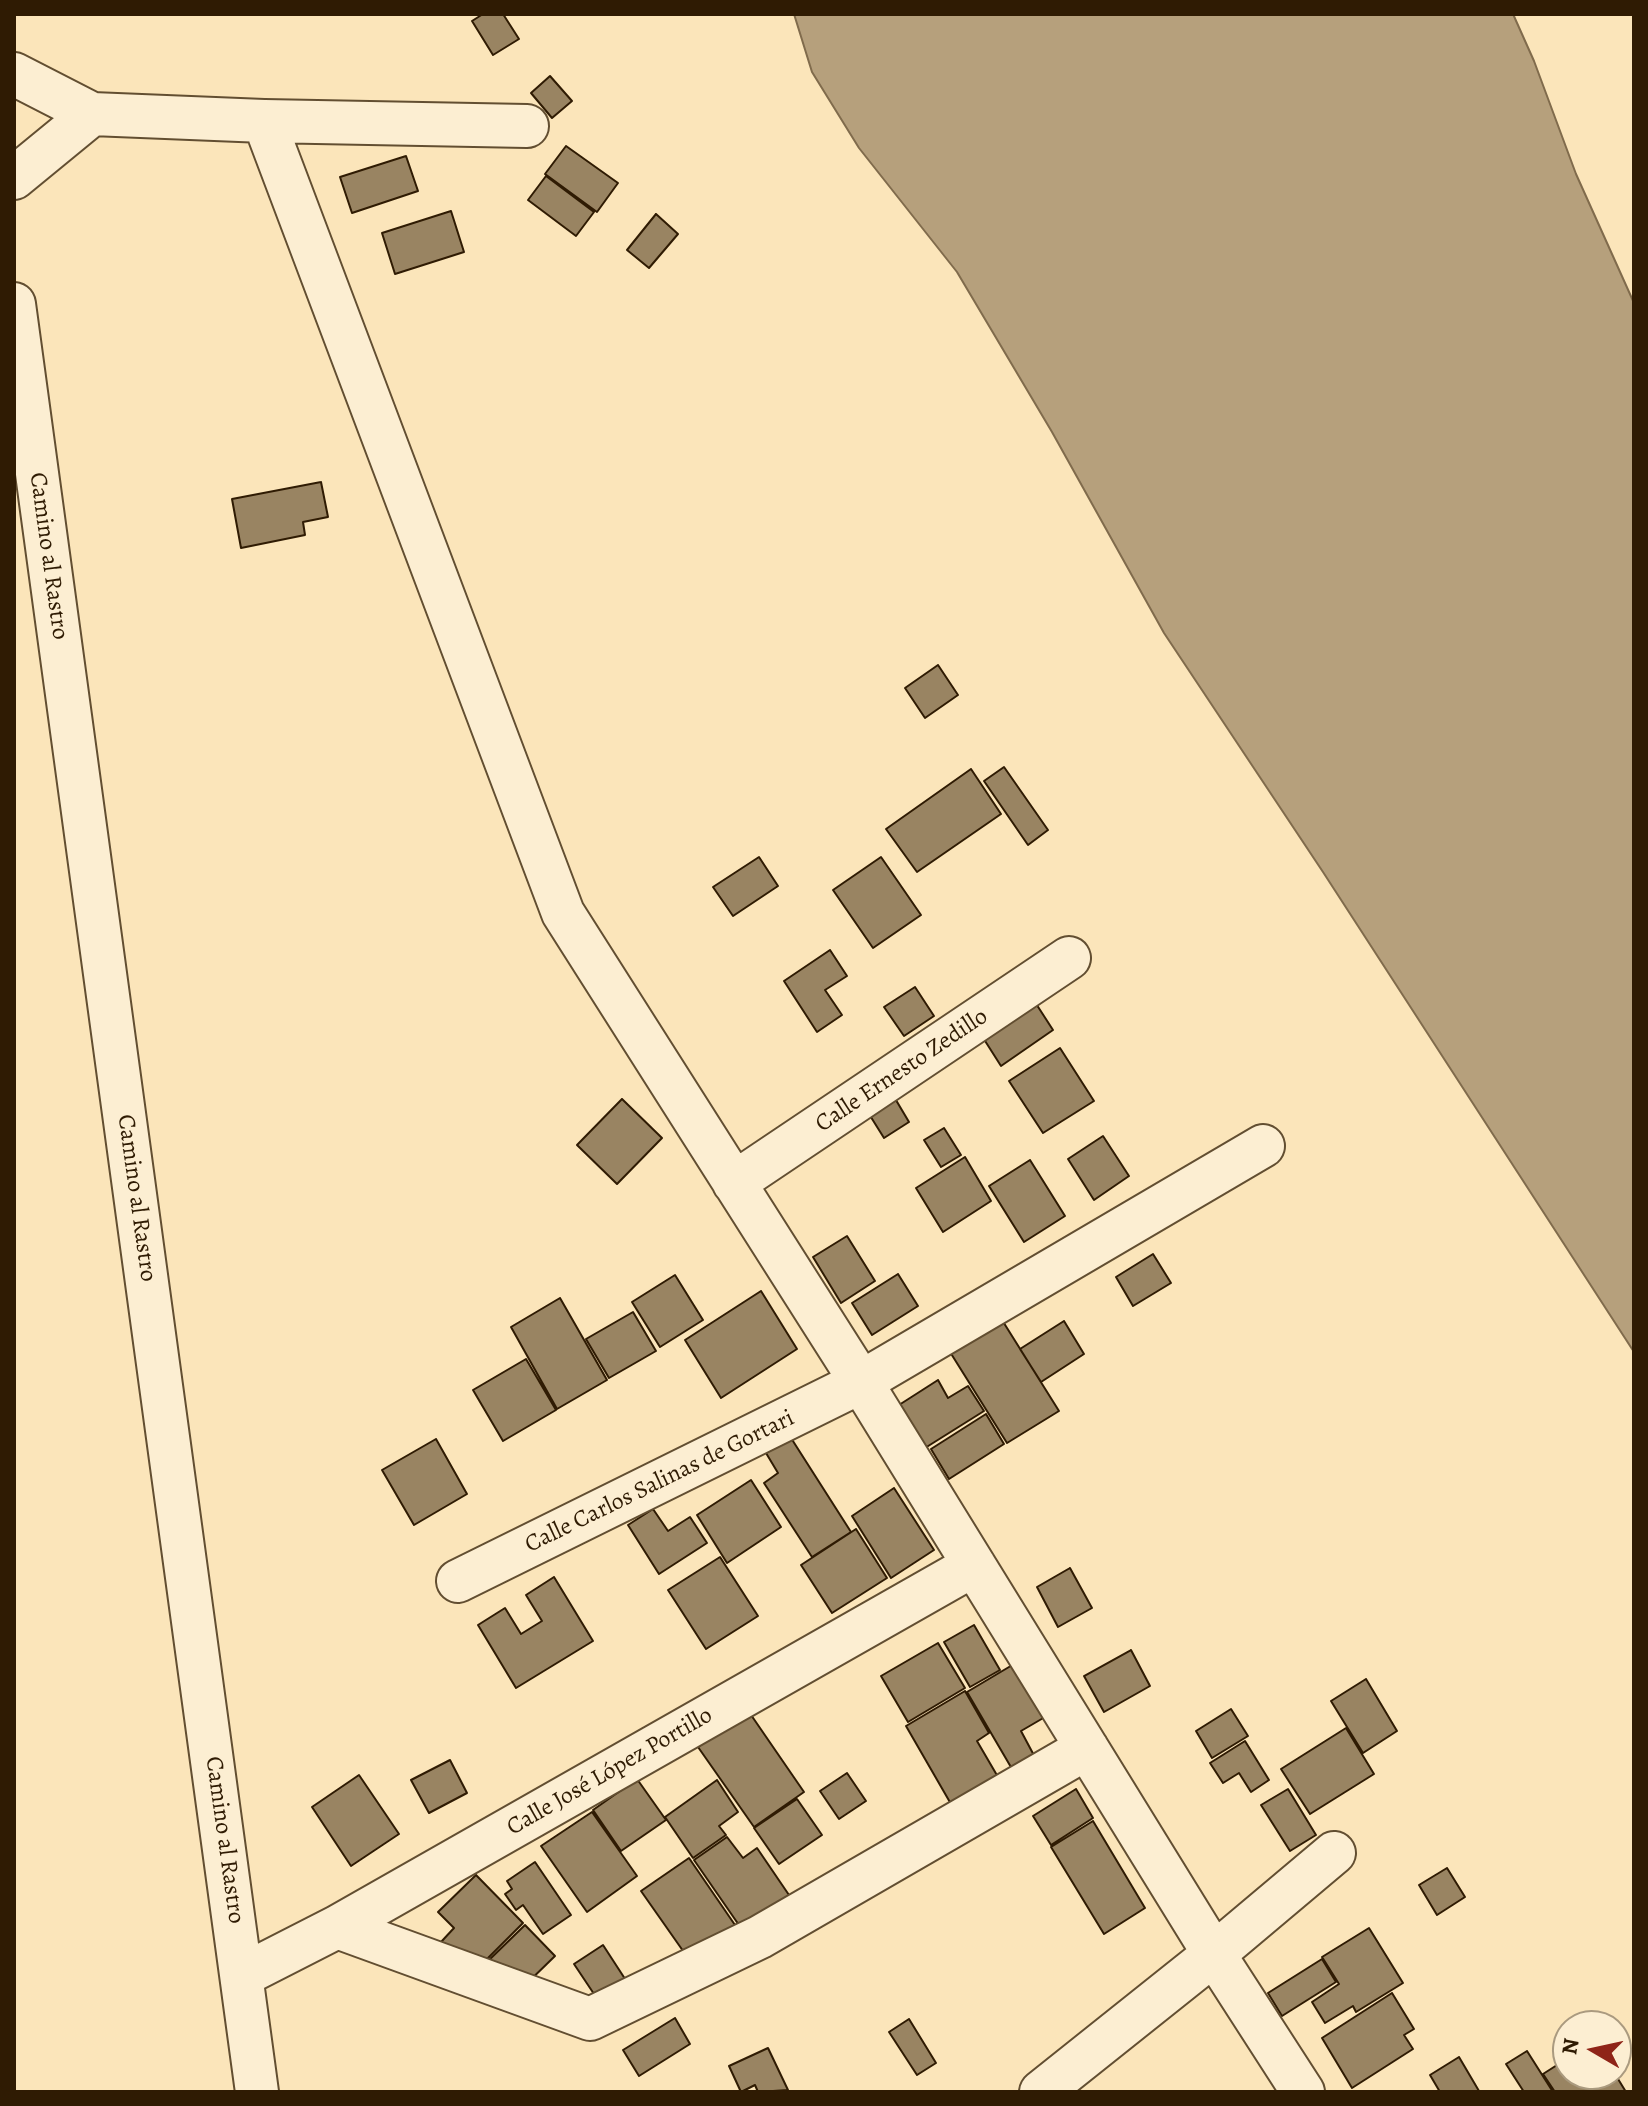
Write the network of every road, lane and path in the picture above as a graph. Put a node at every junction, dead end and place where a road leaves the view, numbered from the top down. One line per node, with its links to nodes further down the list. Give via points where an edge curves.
1 (14, 74): 2 (street)
2 (92, 114): 3 (street); 5 (street)
3 (264, 121): 4 (street); 9 (street, via 563,913)
4 (527, 126)
5 (14, 178)
6 (14, 304): 17 (street, Camino al Rastro)
7 (1069, 958): 9 (street, Calle Ernesto Zedillo)
8 (1263, 1146): 10 (street, Calle Carlos Salinas de Gortari)
9 (734, 1183): 10 (street)
10 (861, 1382): 11 (street); 12 (street, Calle Carlos Salinas de Gortari)
11 (974, 1565): 13 (street); 15 (street, Calle José López Portillo)
12 (458, 1581)
13 (1087, 1748): 15 (street, via 760,1937 590,2019); 16 (street)
14 (1334, 1853): 16 (street)
15 (337, 1927): 17 (street, Calle José López Portillo)
16 (1214, 1954): 19 (street); 20 (street)
17 (243, 1975): 18 (street, Camino al Rastro)
18 (257, 2092)
19 (1041, 2092)
20 (1303, 2092)

